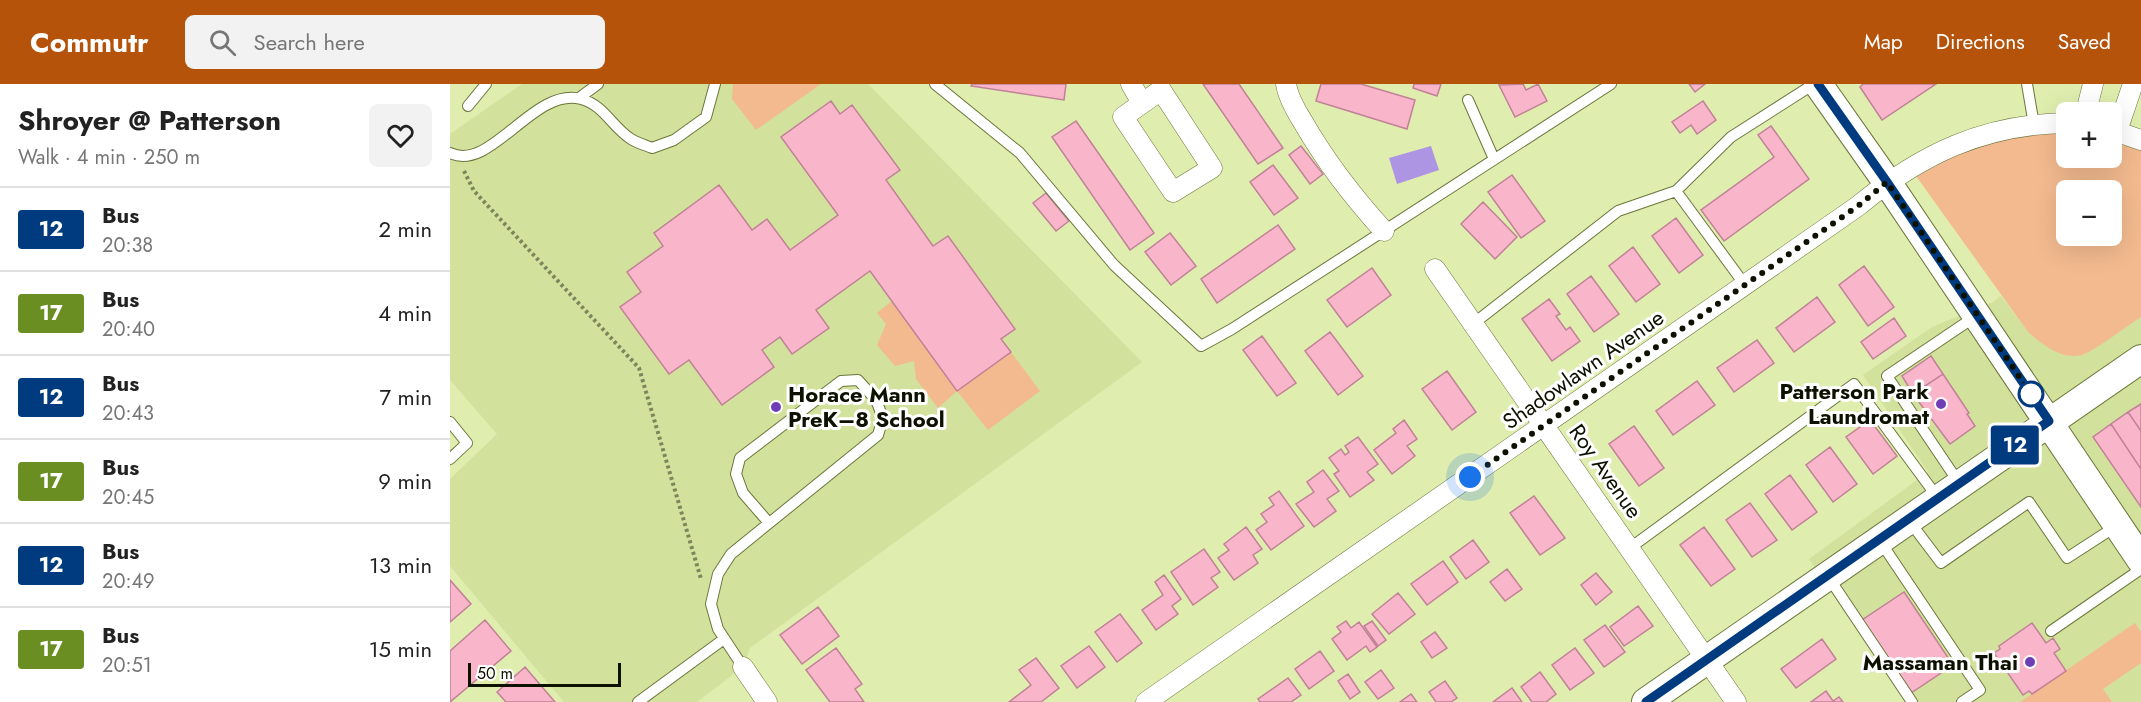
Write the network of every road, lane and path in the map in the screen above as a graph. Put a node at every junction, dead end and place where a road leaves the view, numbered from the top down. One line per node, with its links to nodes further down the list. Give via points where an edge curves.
1 (486, 84): 16 (lane)
2 (598, 84): 12 (lane)
3 (715, 84): 12 (lane, via 706,117 674,140 652,148 630,138 598,106)
4 (935, 84): 26 (lane, via 1020,153 1114,265 1201,346)
5 (1131, 84): 15 (street)
6 (1286, 84): 26 (street, via 1316,146)
7 (1611, 84): 23 (lane)
8 (2027, 84): 19 (lane)
9 (2093, 84): 14 (street)
10 (2133, 84): 17 (street)
11 (1823, 86): 24 (main road); 25 (lane, via 1731,137)
12 (579, 98): 22 (lane, via 554,100 479,153)
13 (1468, 100): 23 (lane)
14 (2088, 102)
15 (1142, 103): 15 (street, via 1123,117 1173,192 1212,168 1161,90)
16 (468, 106)
17 (2122, 111)
18 (2056, 124): 19 (street, Shadowlawn Avenue)
19 (2034, 125): 24 (street, Shadowlawn Avenue, via 1979,135)
20 (2122, 133): 21 (street)
21 (2141, 140)
22 (454, 155): 43 (path, via 474,191 639,368)
23 (1494, 159): 26 (lane)
24 (1887, 182): 28 (street, Shadowlawn Avenue); 29 (main road)
25 (1676, 191): 28 (lane); 30 (lane, via 1618,211)
26 (1384, 231)
27 (1435, 269): 30 (street, Roy Avenue)
28 (1745, 285): 34 (street, Shadowlawn Avenue)
29 (1978, 315): 32 (main road); 36 (lane, via 1887,376)
30 (1473, 324): 34 (street, Roy Avenue)
31 (2141, 359): 32 (main road)
32 (2049, 421): 36 (main road); 41 (main road)
33 (450, 423): 35 (lane, via 467,443)
34 (1544, 424): 40 (street, Roy Avenue); 50 (street, Shadowlawn Avenue)
35 (450, 459)
36 (1949, 491): 37 (main road); 40 (lane, via 1854,384)
37 (1908, 519): 39 (main road); 41 (lane, via 1941,563 2029,502 2067,558)
38 (769, 524): 38 (lane, via 878,435 883,418 876,400 858,380 841,381 740,458 736,474 743,493); 43 (lane, via 731,554 718,574)
39 (1879, 539): 42 (main road); 54 (lane, via 1980,690)
40 (1630, 548): 46 (street, Roy Avenue)
41 (2135, 548): 44 (lane)
42 (1827, 575): 46 (main road); 53 (lane)
43 (711, 604): 45 (lane)
44 (2051, 631)
45 (724, 639): 47 (lane); 48 (lane)
46 (1707, 659): 51 (main road); 52 (street, Roy Avenue)
47 (743, 667): 49 (street)
48 (638, 702)
49 (767, 702)
50 (1146, 702)
51 (1646, 702)
52 (1736, 702)
53 (1912, 702)
54 (1962, 702)

